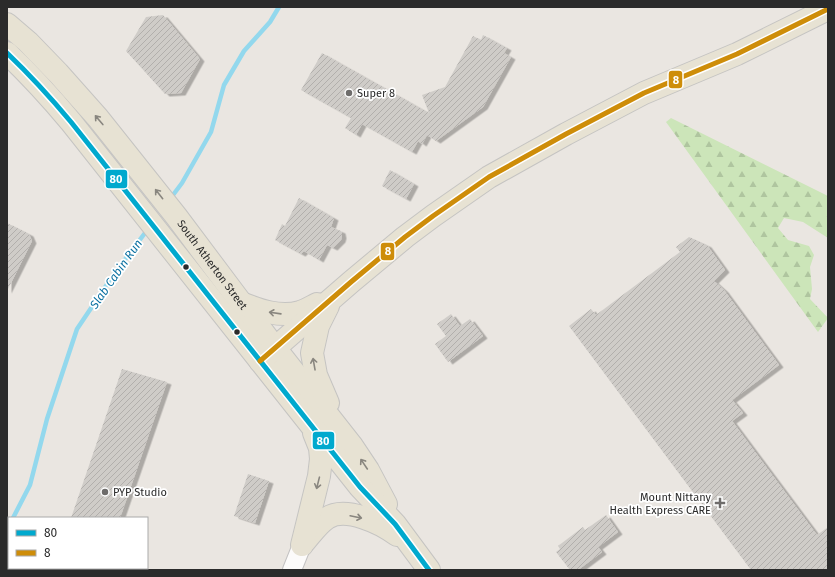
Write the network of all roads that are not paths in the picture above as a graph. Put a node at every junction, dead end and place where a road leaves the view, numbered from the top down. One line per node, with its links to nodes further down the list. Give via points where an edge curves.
1 (828, 9): 4 (main road, via 738,54 644,93 489,177 432,216)
2 (7, 24): 5 (main road, South Atherton Street, one-way to 2, via 98,118 28,42)
3 (7, 53): 6 (main road, South Atherton Street, via 47,93 162,237)
4 (338, 294): 5 (main road, one-way to 5, via 301,312 291,314 271,313); 6 (main road); 8 (main road, one-way to 4, via 316,375 312,353 318,326 330,303)
5 (241, 303): 6 (main road, South Atherton Street)
6 (268, 354): 7 (main road, South Atherton Street); 8 (main road, South Atherton Street)
7 (298, 409): 9 (main road, South Atherton Street, via 360,487); 11 (main road, one-way to 11, via 314,433 321,459 320,476)
8 (346, 438): 9 (main road, South Atherton Street, one-way to 8, via 368,470)
9 (395, 524): 10 (main road, South Atherton Street)
10 (410, 544): 11 (main road, one-way to 10, via 324,520 344,514 374,522); 13 (main road, South Atherton Street)
11 (302, 545): 12 (street)
12 (292, 570)
13 (429, 570)

